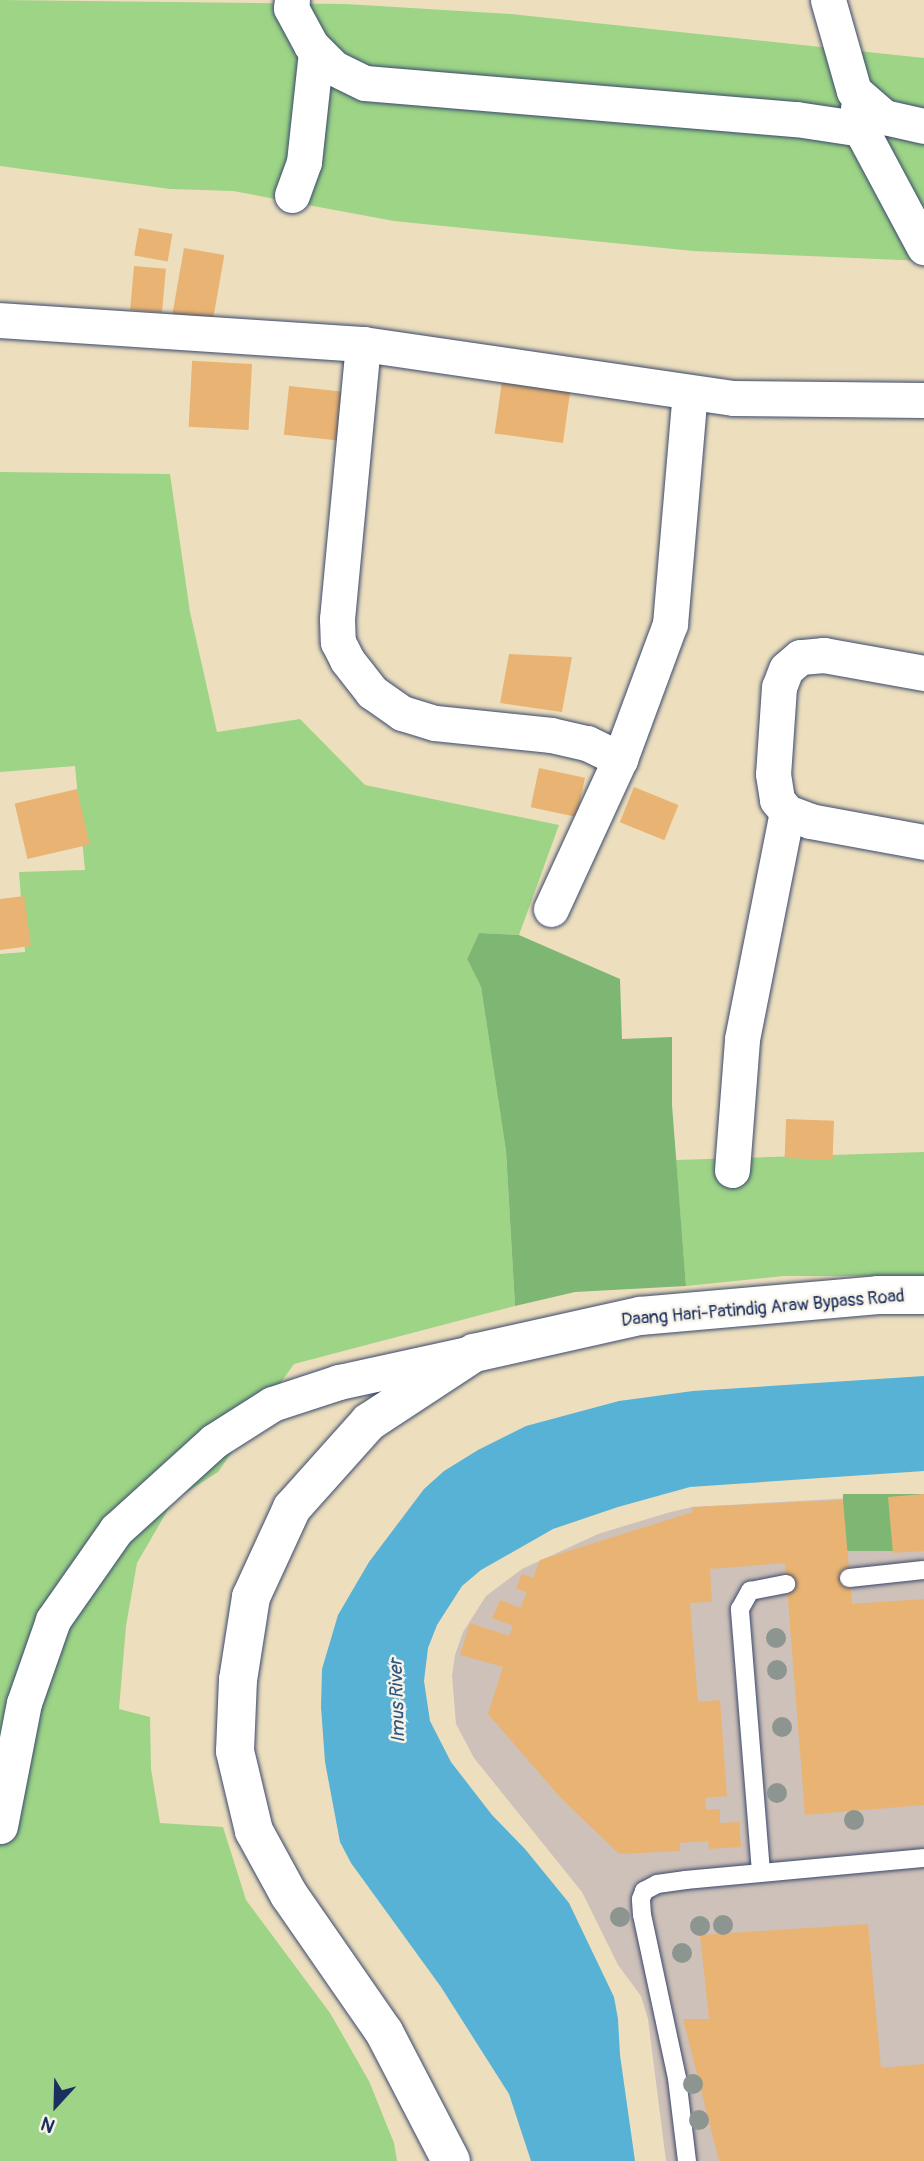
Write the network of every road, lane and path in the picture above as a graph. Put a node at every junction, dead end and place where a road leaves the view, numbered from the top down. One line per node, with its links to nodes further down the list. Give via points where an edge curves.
1 (292, 0): 3 (street, via 291,8)
2 (828, 0): 4 (street)
3 (316, 51): 6 (street, via 334,68 365,83); 7 (street, via 304,162)
4 (854, 91): 5 (street, via 884,117); 6 (street)
5 (924, 125)
6 (863, 129): 8 (street)
7 (292, 195)
8 (924, 247)
9 (0, 320): 10 (street)
10 (363, 344): 11 (street); 14 (street, via 337,619 338,642 347,660 372,692 402,713 435,723 551,735 587,743)
11 (690, 393): 12 (street, via 783,401); 14 (street, via 670,624)
12 (924, 400)
13 (924, 673): 15 (street, via 824,655 800,657 786,669 779,687 774,774 777,800)
14 (620, 759): 17 (street)
15 (787, 813): 16 (street); 18 (street, via 742,1040)
16 (924, 842)
17 (551, 909)
18 (732, 1170)
19 (924, 1295): 20 (main road, Daang Hari-Patindig Araw Bypass Road, via 640,1316)
20 (474, 1353): 24 (street, via 339,1382 272,1404 214,1441 116,1530 52,1620 24,1703); 27 (main road, Daang Hari-Patindig Araw Bypass Road, via 369,1422 292,1508 251,1597 238,1680 235,1752 254,1831 289,1895 384,2032)
21 (924, 1570): 22 (lane)
22 (849, 1578)
23 (786, 1584): 26 (lane, via 750,1591 740,1609)
24 (0, 1826)
25 (924, 1858): 26 (lane)
26 (761, 1872): 28 (lane, via 657,1884 640,1899 677,2078)
27 (451, 2161)
28 (687, 2161)

